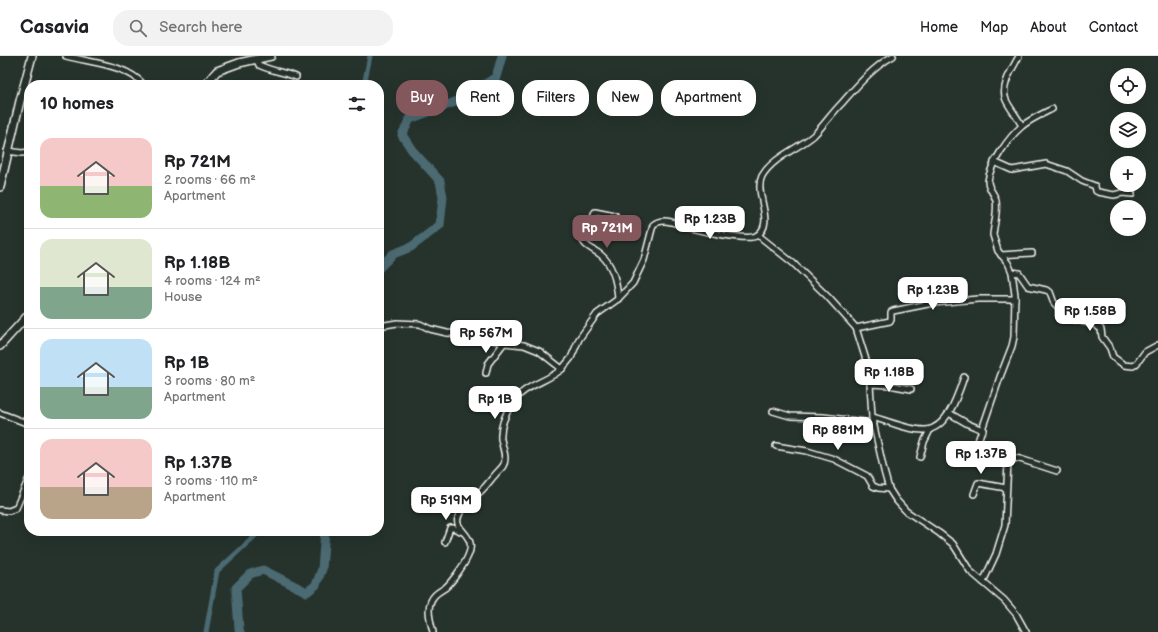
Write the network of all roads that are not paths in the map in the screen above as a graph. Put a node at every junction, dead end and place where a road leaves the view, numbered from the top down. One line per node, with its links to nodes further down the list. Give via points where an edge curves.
1 (32, 56): 8 (main road)
2 (66, 56): 9 (street, via 113,66 134,75)
3 (271, 56): 6 (main road)
4 (893, 56): 20 (street, via 881,63 814,134 773,163 763,176 760,192 765,222)
5 (1018, 56): 13 (street, via 1006,83 1004,96)
6 (256, 59): 7 (street, via 259,65 265,68); 10 (main road, via 217,72)
7 (296, 77)
8 (25, 80)
9 (139, 80)
10 (210, 80)
11 (24, 85): 15 (main road)
12 (1052, 109): 13 (street)
13 (1022, 126): 16 (street, via 1006,143)
14 (24, 153): 15 (street)
15 (4, 156): 17 (main road)
16 (994, 162): 18 (street, via 1015,170 1046,164 1067,171 1095,186 1098,192 1114,195); 22 (street, via 989,184 996,200 993,235)
17 (0, 186)
18 (1132, 194)
19 (615, 216): 24 (street, via 595,212 582,238 584,243 600,255 611,268 616,280)
20 (758, 235): 24 (street, via 747,238 690,228 668,221 655,223 651,228 647,250 638,274); 28 (street, via 793,263)
21 (1032, 253): 22 (street)
22 (1001, 255): 23 (street)
23 (1012, 272): 25 (street); 30 (street, via 1019,273 1028,286 1049,290 1054,303 1067,316 1094,324 1101,329 1102,337 1113,357 1124,365 1133,366 1145,352)
24 (618, 299): 32 (street, via 597,314)
25 (1015, 299): 28 (street, via 933,303 893,311 890,321); 44 (street, via 1012,346)
26 (24, 320): 31 (main road)
27 (384, 325): 29 (street, via 420,324 447,333 472,335)
28 (856, 328): 35 (street)
29 (504, 343): 32 (street, via 524,345 539,351); 33 (street, via 488,364)
30 (1158, 345)
31 (0, 346)
32 (562, 369): 54 (street, via 554,376 528,387 518,394 510,405 502,425 501,438 505,459 503,466 458,518 458,525)
33 (486, 373)
34 (964, 377): 38 (street)
35 (870, 384): 36 (street); 40 (street)
36 (911, 389)
37 (773, 411): 42 (street, via 790,416)
38 (949, 413): 43 (street); 44 (street)
39 (0, 414): 41 (street)
40 (872, 417): 42 (street); 43 (street, via 913,429)
41 (24, 422)
42 (874, 423): 49 (street)
43 (930, 430): 46 (street)
44 (982, 430): 47 (street, via 978,447)
45 (776, 446): 49 (street, via 830,458 867,476 873,486)
46 (920, 457)
47 (1007, 457): 48 (street); 50 (street)
48 (1057, 471)
49 (889, 488): 56 (street, via 902,507 948,539 966,566)
50 (1006, 488): 52 (street, via 978,483); 56 (street, via 1005,525 996,554)
51 (24, 490): 53 (street, via 16,508 9,511)
52 (974, 494)
53 (0, 510)
54 (463, 532): 55 (street, via 450,528); 57 (street, via 469,538 468,557 430,604 428,609)
55 (445, 542)
56 (983, 582): 58 (street, via 1010,606)
57 (433, 632)
58 (1026, 632)

